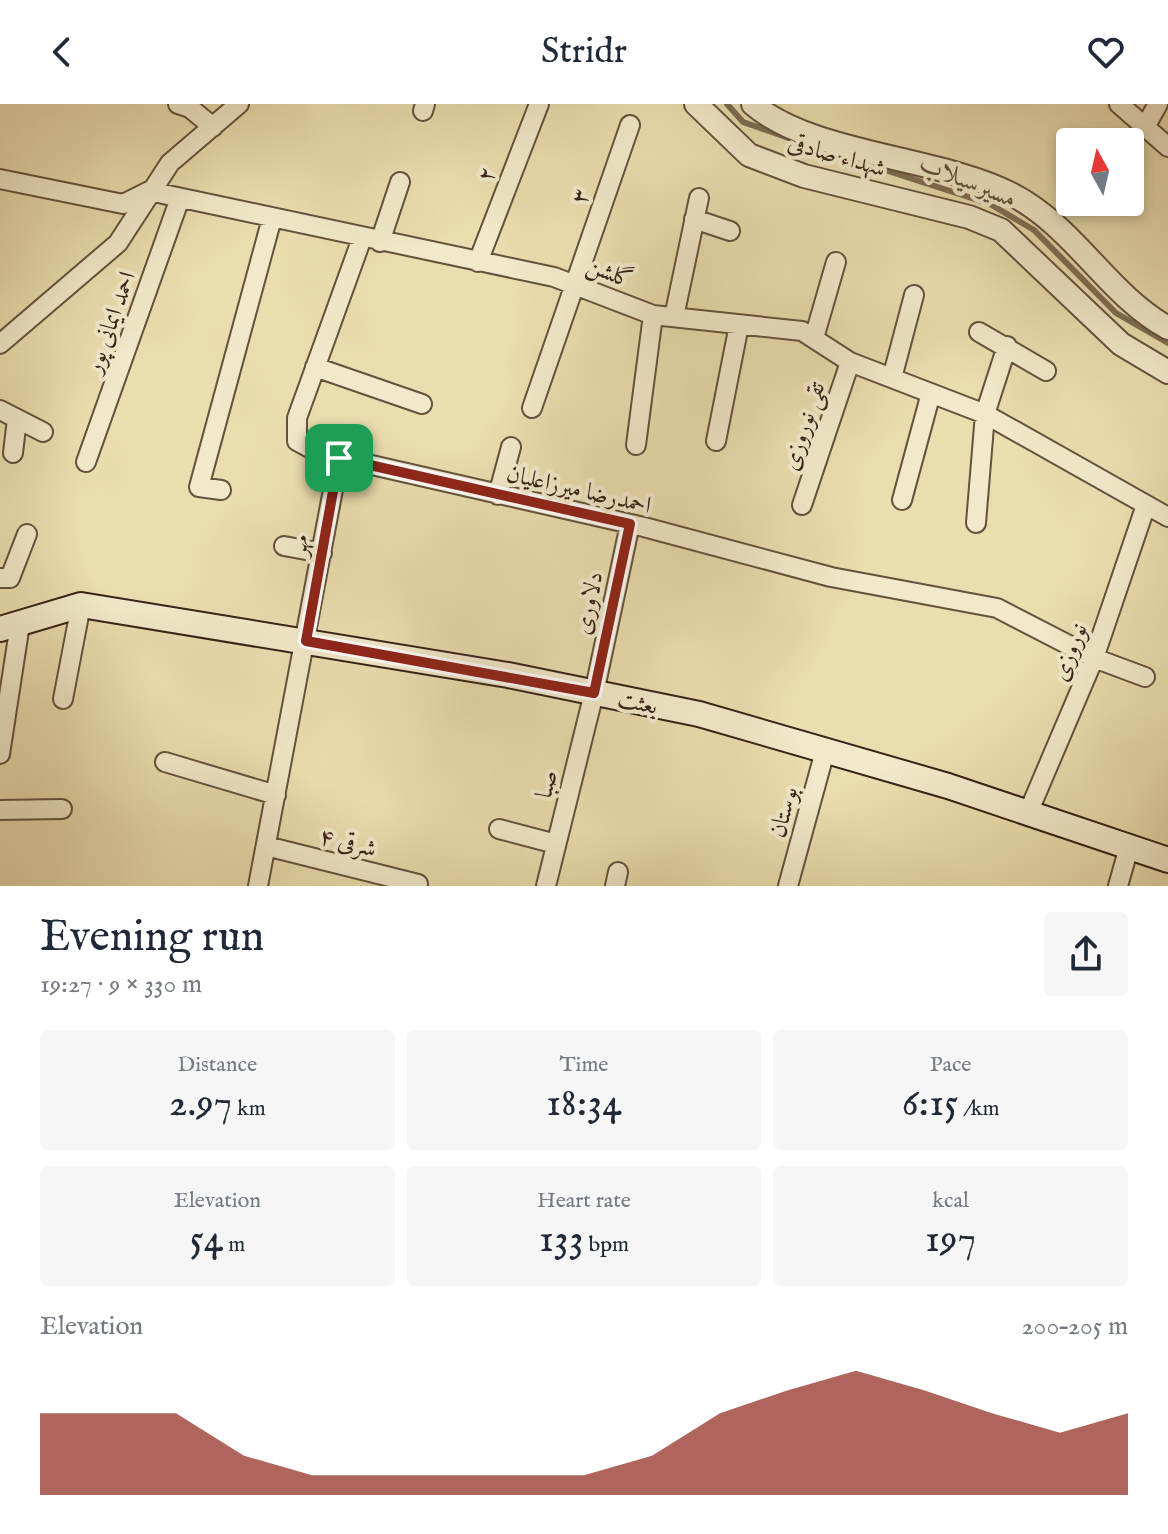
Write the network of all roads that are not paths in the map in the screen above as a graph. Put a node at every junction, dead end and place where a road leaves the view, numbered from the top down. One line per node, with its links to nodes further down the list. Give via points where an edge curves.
1 (239, 104): 9 (street)
2 (539, 104): 21 (street, ۲)
3 (696, 104): 36 (street, شهداء صادقی, via 749,155 804,176 969,217 1001,230 1121,344)
4 (753, 104): 28 (street, شهداء صادقی, via 793,128 961,173 1013,195 1073,243 1117,292)
5 (1119, 104): 10 (street)
6 (1158, 104): 10 (street)
7 (186, 105): 9 (street)
8 (630, 125): 23 (street, ۳)
9 (213, 127): 14 (street, via 170,163)
10 (1145, 127): 11 (street)
11 (1168, 147)
12 (0, 179): 14 (street, گلشن, via 123,204)
13 (400, 182): 20 (street, احمدرضا میرزاعلیان)
14 (149, 191): 15 (street, گلشن); 31 (street, via 118,243)
15 (180, 198): 17 (street, گلشن); 49 (street, احمد ایمانی پور)
16 (699, 198): 18 (street)
17 (272, 218): 20 (street, گلشن); 50 (street, via 199,487)
18 (694, 219): 19 (street); 26 (street)
19 (730, 231)
20 (371, 240): 21 (street, گلشن); 34 (street, احمدرضا میرزاعلیان)
21 (478, 262): 23 (street, گلشن)
22 (836, 262): 30 (street)
23 (574, 283): 25 (street, گلشن); 40 (street, ۳)
24 (914, 295): 37 (street)
25 (653, 315): 26 (street, گلشن); 45 (street)
26 (674, 317): 27 (street, گلشن)
27 (739, 325): 30 (street, گلشن, via 802,331); 44 (street)
28 (1168, 328)
29 (979, 332): 32 (street)
30 (814, 338): 33 (street, گلشن)
31 (2, 339)
32 (1007, 346): 35 (street); 41 (street)
33 (850, 362): 37 (street, گلشن); 53 (street, تقی نوروزی)
34 (315, 367): 39 (street); 48 (street, احمدرضا میرزاعلیان, via 297,418 297,441)
35 (1046, 371)
36 (1168, 372)
37 (892, 378): 38 (street, گلشن)
38 (931, 393): 41 (street, گلشن); 52 (street)
39 (422, 404)
40 (532, 408)
41 (985, 414): 54 (street, گلشن); 56 (street)
42 (8, 415): 43 (street); 47 (street)
43 (43, 432)
44 (716, 441)
45 (636, 445)
46 (511, 447): 51 (street)
47 (13, 453)
48 (339, 458): 51 (street, احمدرضا میرزاعلیان); 60 (street, مهر)
49 (86, 462)
50 (221, 490)
51 (498, 495): 57 (street, احمدرضا میرزاعلیان)
52 (902, 500)
53 (802, 505)
54 (1146, 505): 55 (street, گلشن); 65 (street, نوروزی)
55 (1168, 517)
56 (976, 523)
57 (630, 524): 65 (street, احمدرضا میرزاعلیان, via 831,577 997,608); 67 (street, دلاوری)
58 (27, 534): 61 (street, via 10,578)
59 (284, 546): 60 (street)
60 (322, 553): 64 (street, مهر)
61 (0, 578)
62 (81, 605): 63 (main road, بعثت); 64 (main road, بعثت); 68 (street)
63 (10, 627): 70 (street)
64 (306, 641): 67 (main road, بعثت); 72 (street, مهر)
65 (1094, 658): 66 (street, احمدرضا میرزاعلیان); 75 (street, نوروزی)
66 (1145, 677)
67 (594, 693): 69 (main road, بعثت, via 699,714); 77 (street, صبا)
68 (63, 699)
69 (825, 751): 75 (main road, بعثت); 84 (street, بوستان)
70 (0, 754)
71 (165, 762): 72 (street)
72 (276, 795): 78 (street, مهر)
73 (62, 809): 74 (street)
74 (0, 810)
75 (1028, 813): 79 (main road, بعثت)
76 (499, 829): 77 (street)
77 (556, 844): 83 (street, صبا)
78 (266, 846): 81 (street, ۴ شرقی); 82 (street, مهر)
79 (1129, 847): 80 (main road, بعثت); 85 (street)
80 (1168, 860)
81 (418, 884)
82 (258, 886)
83 (546, 886)
84 (788, 886)
85 (1118, 886)

